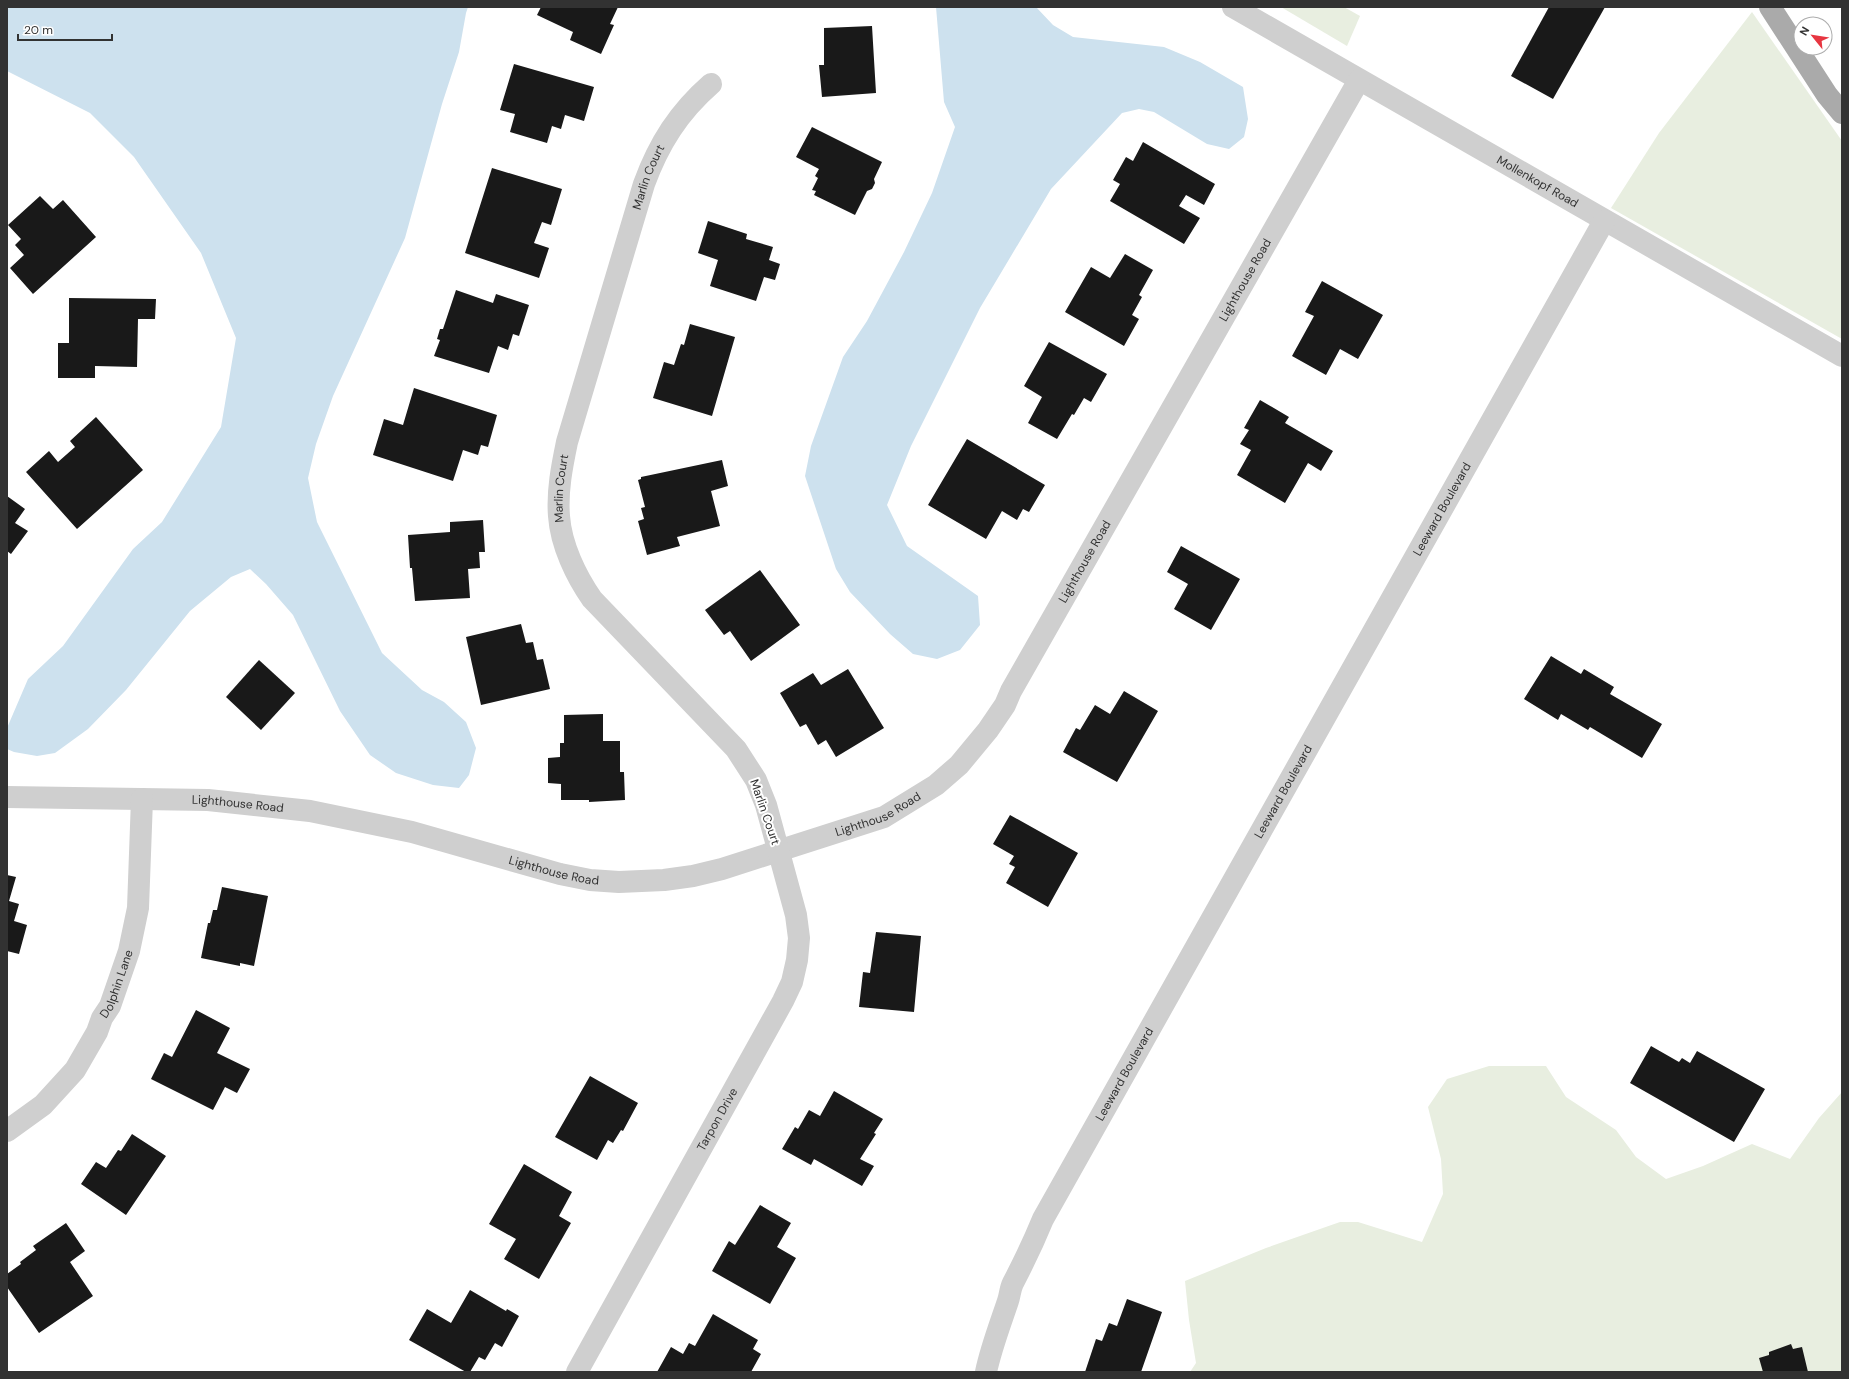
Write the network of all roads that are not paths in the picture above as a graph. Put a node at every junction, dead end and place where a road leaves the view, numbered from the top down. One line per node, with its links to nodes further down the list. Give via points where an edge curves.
1 (1233, 7): 3 (street, Mollenkopf Road)
2 (1770, 7): 5 (main road, via 1827,95)
3 (1359, 80): 6 (street, Mollenkopf Road); 10 (street, Lighthouse Road, via 1005,705 988,730 948,775 884,817)
4 (712, 84): 10 (street, Marlin Court, via 700,93 672,126 654,157 644,184 567,442 561,472 559,516 566,546 577,574 592,599 736,749 746,764 766,805)
5 (1842, 113)
6 (1604, 221): 7 (street, Mollenkopf Road); 13 (street, Leeward Boulevard, via 1043,1219 1012,1285)
7 (1842, 356)
8 (7, 798): 9 (street, Lighthouse Road)
9 (142, 799): 10 (street, Lighthouse Road, via 237,802 325,813 412,832 560,874 590,880 649,882 686,877); 11 (street, Dolphin Lane, via 138,908 129,951 113,999 75,1070 43,1105)
10 (779, 852): 12 (street, Tarpon Drive, via 794,905 799,938 792,982)
11 (7, 1131)
12 (577, 1372)
13 (986, 1372)

